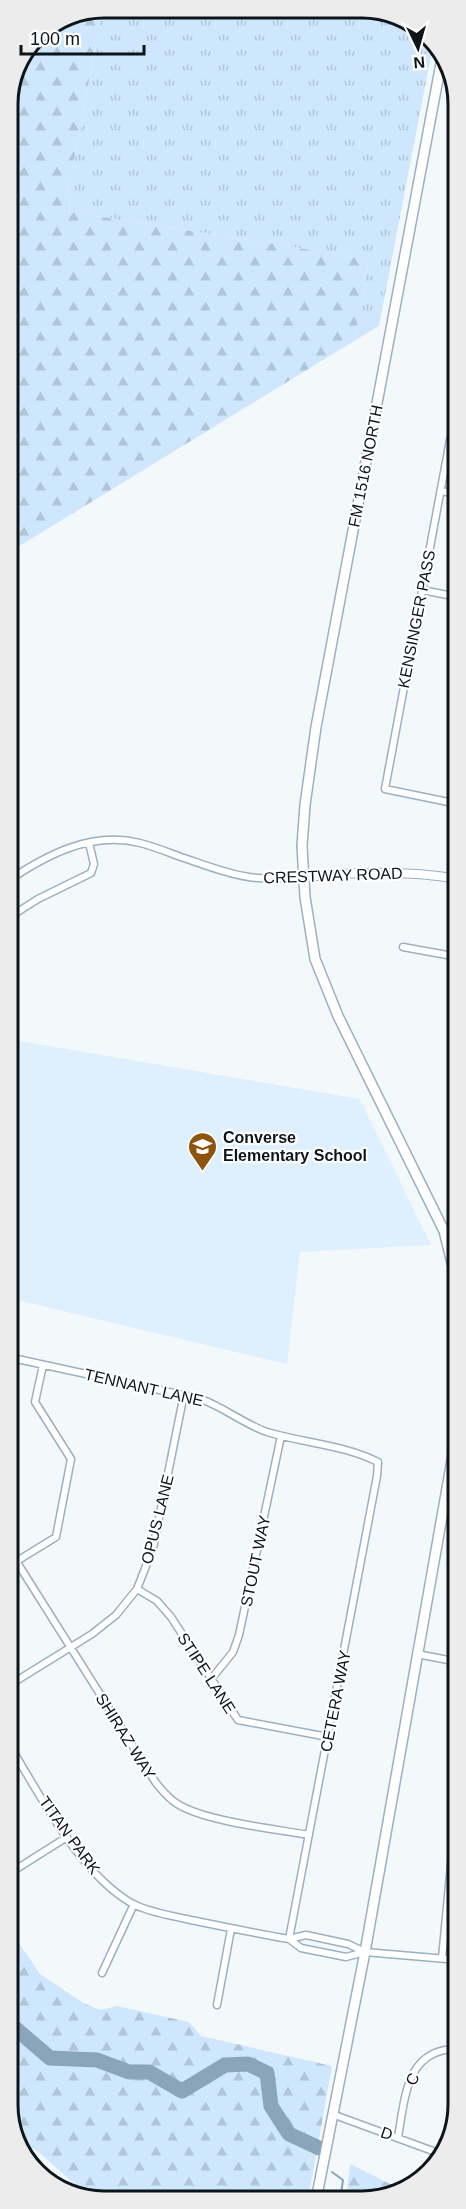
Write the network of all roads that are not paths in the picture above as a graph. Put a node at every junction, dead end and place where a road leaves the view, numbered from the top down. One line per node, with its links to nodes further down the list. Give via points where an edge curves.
1 (440, 69): 10 (main road, FM 1516 NORTH, via 316,727 303,825)
2 (448, 451): 3 (street, KENSINGER PASS)
3 (441, 491): 4 (street); 5 (street, KENSINGER PASS)
4 (448, 492)
5 (422, 590): 6 (street); 7 (street, KENSINGER PASS, via 384,789)
6 (448, 595)
7 (448, 802)
8 (89, 843): 9 (street, CRESTWAY ROAD, via 58,851); 10 (street, CRESTWAY ROAD, via 140,843 250,878); 12 (street, via 94,864 91,873)
9 (18, 875)
10 (304, 877): 11 (street, CRESTWAY ROAD, via 367,872); 15 (main road, FM 1516 NORTH, via 311,940 322,978 444,1231)
11 (448, 878)
12 (18, 912)
13 (404, 947): 14 (street)
14 (448, 955)
15 (448, 1247)
16 (18, 1359): 17 (street, TENNANT LANE)
17 (43, 1365): 18 (street, TENNANT LANE); 22 (street, via 34,1402 71,1459 56,1537)
18 (184, 1394): 19 (street, TENNANT LANE); 24 (street, OPUS LANE, via 153,1548)
19 (281, 1436): 20 (street, TENNANT LANE, via 363,1454); 28 (street, STOUT WAY, via 239,1635 234,1652)
20 (378, 1462): 30 (street, CETERA WAY)
21 (448, 1487): 26 (main road)
22 (18, 1560)
23 (18, 1563): 25 (street, SHIRAZ WAY)
24 (136, 1589): 25 (street, OPUS LANE, via 116,1615); 28 (street, STIPE LANE, via 164,1608)
25 (71, 1648): 29 (street, OPUS LANE); 32 (street, SHIRAZ WAY, via 168,1798 208,1816)
26 (417, 1654): 27 (street); 39 (main road)
27 (448, 1660)
28 (212, 1678): 30 (street, STIPE LANE, via 238,1720)
29 (18, 1680)
30 (328, 1737): 32 (street, CETERA WAY)
31 (18, 1759): 33 (street, TITAN PARK)
32 (309, 1835): 38 (street, CETERA WAY)
33 (67, 1837): 34 (street); 35 (street, TITAN PARK, via 108,1886)
34 (18, 1868)
35 (134, 1904): 37 (street, TITAN PARK); 42 (street)
36 (448, 1911): 40 (street)
37 (231, 1929): 38 (street, TITAN PARK); 43 (street)
38 (289, 1939): 39 (street, via 306,1935); 39 (street, via 301,1948 346,1958)
39 (365, 1952): 40 (street); 45 (main road)
40 (442, 1958): 41 (street)
41 (448, 1959)
42 (102, 1973)
43 (218, 2005)
44 (448, 2050): 46 (street, C, via 432,2054 416,2068 406,2087)
45 (332, 2114): 46 (street, D); 48 (main road)
46 (398, 2137): 47 (street, D)
47 (434, 2151)
48 (318, 2191)

